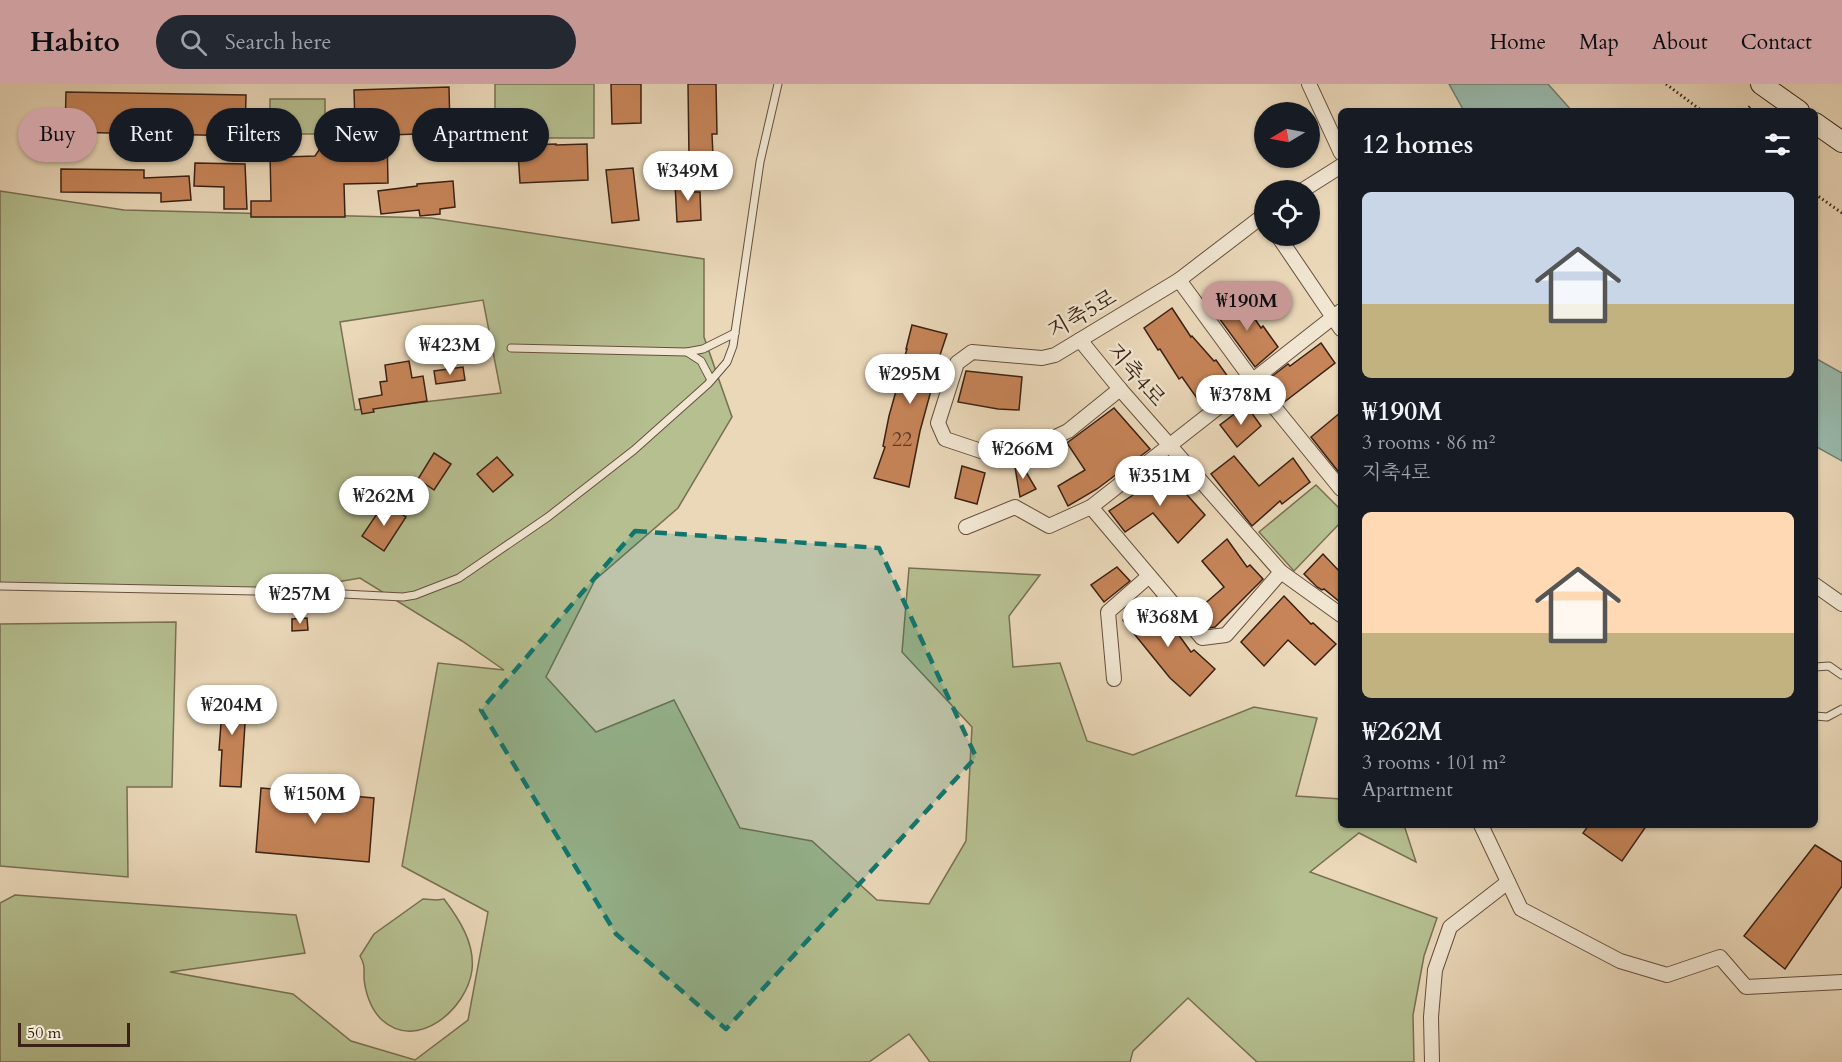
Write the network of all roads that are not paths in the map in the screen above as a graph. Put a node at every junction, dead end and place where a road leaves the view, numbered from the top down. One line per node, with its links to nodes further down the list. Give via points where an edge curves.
1 (778, 84): 14 (lane, via 760,162)
2 (1309, 84): 7 (street)
3 (1761, 84): 4 (main road)
4 (1794, 108)
5 (1818, 125): 6 (main road)
6 (1842, 142)
7 (1338, 147)
8 (1338, 168): 9 (street)
9 (1319, 180)
10 (1254, 224): 12 (street, 지축5로)
11 (1285, 246): 13 (street)
12 (1179, 280): 15 (street, 지축5로); 19 (street)
13 (1336, 314): 19 (street)
14 (735, 333): 17 (lane, via 703,349); 18 (lane, via 727,362)
15 (1080, 340): 20 (street, 지축4로); 20 (street, 지축5로, via 1042,358 972,352 957,363 938,423 945,440 996,456 1036,446 1068,431)
16 (512, 348): 17 (lane)
17 (687, 352): 18 (lane, via 700,361)
18 (711, 380): 27 (lane, via 634,450 548,517 459,578 415,595)
19 (1252, 381): 21 (street); 22 (street)
20 (1120, 389): 21 (street, 지축4로)
21 (1170, 444): 23 (street); 25 (street, 지축4로)
22 (1338, 485)
23 (1091, 507): 24 (street, via 1048,526 1015,507); 26 (street)
24 (966, 527)
25 (1281, 572): 26 (street, via 1226,635 1202,638); 30 (street, 지축4로)
26 (1149, 576): 33 (street, via 1108,612)
27 (0, 586)
28 (1818, 587): 29 (street)
29 (1842, 604)
30 (1338, 613)
31 (1818, 667): 32 (lane)
32 (1840, 669)
33 (1114, 679)
34 (1842, 709): 35 (lane, via 1827,717)
35 (1818, 716)
36 (1482, 828): 37 (street)
37 (1508, 882): 38 (street, via 1521,909 1630,964 1667,975 1720,957 1746,987); 39 (street, via 1450,927 1435,970)
38 (1842, 982)
39 (1432, 1062)

